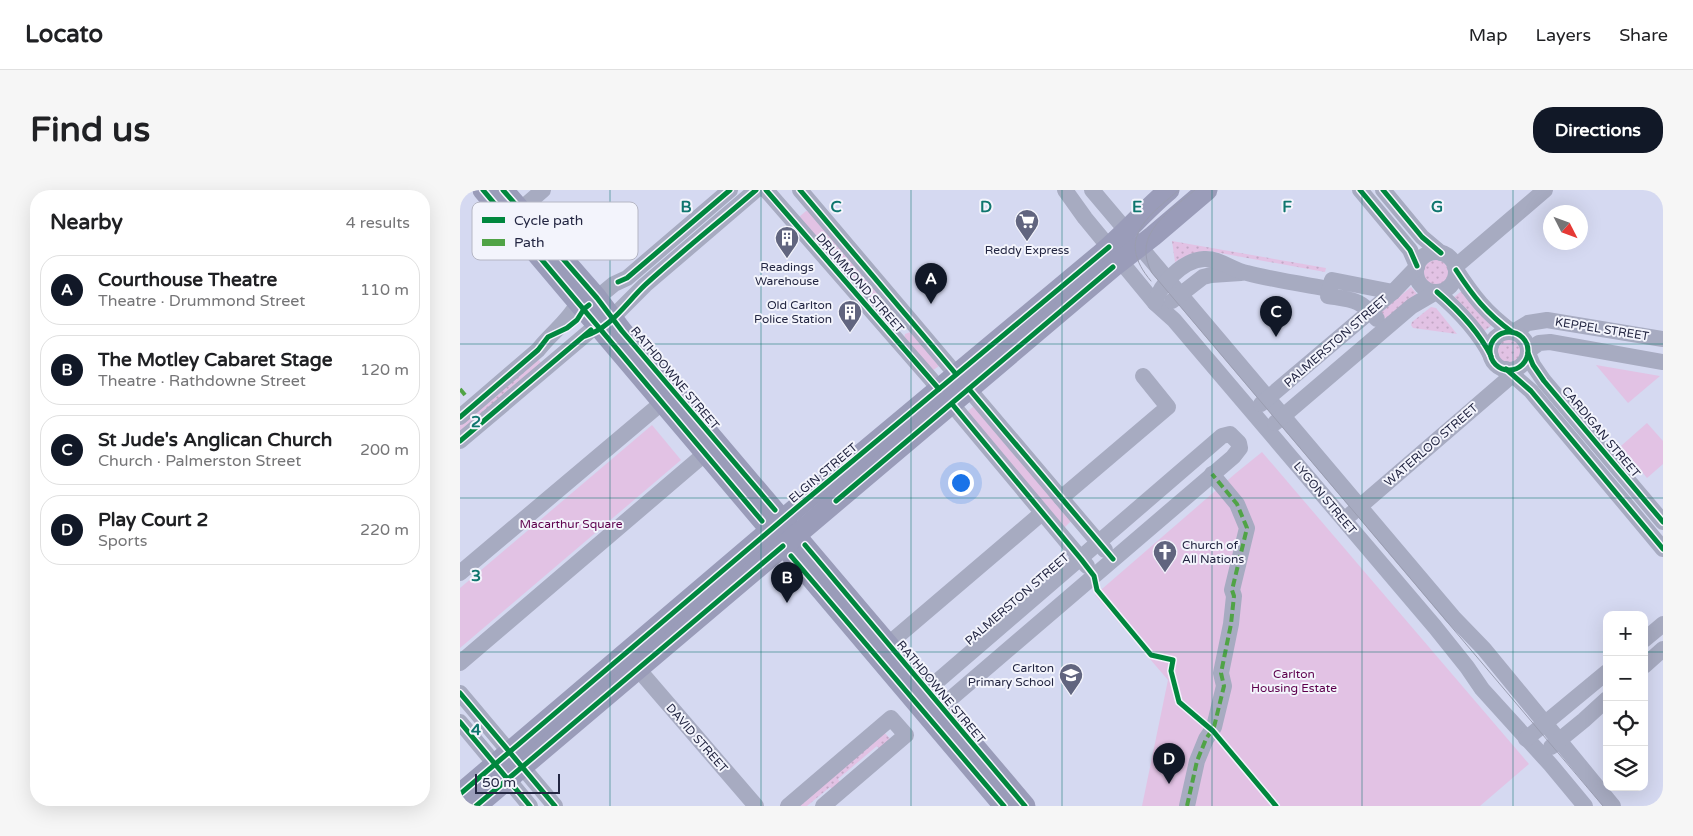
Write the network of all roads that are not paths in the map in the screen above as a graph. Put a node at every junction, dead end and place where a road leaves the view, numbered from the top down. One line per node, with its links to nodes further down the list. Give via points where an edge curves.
1 (483, 190): 15 (main road)
2 (503, 190): 16 (main road)
3 (543, 190): 17 (street)
4 (730, 190): 19 (street)
5 (756, 190): 19 (street)
6 (766, 190): 18 (street, DRUMMOND STREET)
7 (1065, 190): 22 (street, LYGON STREET)
8 (1092, 190): 20 (street, LYGON STREET)
9 (1168, 190): 20 (main road, via 1146,210)
10 (1207, 190): 20 (main road)
11 (1360, 190): 24 (street, via 1410,250)
12 (1383, 190): 21 (street, via 1422,237)
13 (1545, 190): 25 (street)
14 (804, 195): 18 (street); 48 (street, DRUMMOND STREET)
15 (498, 202)
16 (508, 202)
17 (529, 202)
18 (790, 218): 49 (street, DRUMMOND STREET)
19 (708, 220): 28 (street); 30 (street)
20 (1133, 238): 22 (main road); 27 (street, LYGON STREET)
21 (1441, 253): 24 (street, via 1426,255); 25 (street, via 1449,257)
22 (1115, 254): 35 (street, LYGON STREET); 48 (main road)
23 (553, 260): 34 (main road)
24 (1417, 267): 31 (street, PALMERSTON STREET); 32 (street, via 1420,283)
25 (1455, 268): 32 (street, via 1455,278 1450,286); 39 (street, via 1490,314)
26 (1246, 273): 27 (street, via 1215,260 1204,259 1187,265); 29 (street); 33 (street, via 1206,276)
27 (1168, 280): 33 (street, LYGON STREET); 35 (street, via 1159,291)
28 (618, 282): 30 (street, via 628,293); 34 (street)
29 (1330, 288): 31 (street, via 1332,280); 36 (street, via 1328,296 1355,301)
30 (640, 289): 37 (street)
31 (1393, 292): 36 (street, PALMERSTON STREET)
32 (1436, 292): 38 (street, PALMERSTON STREET, via 1412,306); 43 (street, via 1480,336)
33 (1180, 295): 35 (street); 51 (street, LYGON STREET)
34 (588, 300): 37 (main road); 41 (street)
35 (1157, 306): 52 (street, LYGON STREET, via 1171,317)
36 (1370, 311): 38 (street); 51 (street, PALMERSTON STREET)
37 (605, 322): 45 (street); 50 (main road, RATHDOWNE STREET)
38 (1385, 329): 53 (street, PALMERSTON STREET)
39 (1513, 332): 40 (street, KEPPEL STREET, via 1528,323 1547,320); 42 (street, via 1524,339); 43 (street, via 1502,333 1495,338 1490,346)
40 (1663, 339)
41 (538, 350): 45 (street); 54 (street)
42 (1528, 352): 44 (street, KEPPEL STREET, via 1539,343 1550,342); 46 (street, via 1520,366); 55 (street, CARDIGAN STREET, via 1542,378)
43 (1491, 356): 46 (street, via 1495,364)
44 (1663, 362)
45 (550, 365): 58 (street)
46 (1505, 369): 57 (street, via 1531,391); 63 (street, WATERLOO STREET, via 1510,376)
47 (1143, 376): 61 (street, via 1168,407)
48 (963, 381): 49 (main road); 61 (street, DRUMMOND STREET)
49 (945, 396): 65 (street, DRUMMOND STREET); 69 (main road)
50 (668, 398): 59 (main road, RATHDOWNE STREET); 75 (street)
51 (1268, 398): 52 (street, PALMERSTON STREET); 53 (street, LYGON STREET)
52 (1252, 412): 56 (street, LYGON STREET)
53 (1283, 416): 56 (street, PALMERSTON STREET); 63 (street, LYGON STREET)
54 (460, 417)
55 (1584, 428): 57 (street); 62 (street, CARDIGAN STREET)
56 (1267, 429): 66 (street, LYGON STREET)
57 (1570, 439): 64 (street)
58 (460, 441)
59 (712, 448): 69 (main road, RATHDOWNE STREET); 80 (street)
60 (1212, 474): 71 (street, PALMERSTON STREET, via 1239,451 1239,444 1230,434 1222,436); 74 (street, PALMERSTON STREET); 107 (street, via 1237,504 1247,528 1232,590 1232,624 1221,673 1224,686 1214,727 1198,761)
61 (1061, 498): 67 (street, DRUMMOND STREET)
62 (1645, 501): 64 (street); 68 (street, CARDIGAN STREET)
63 (1360, 506): 66 (street, WATERLOO STREET); 93 (street, LYGON STREET)
64 (1632, 512): 72 (street)
65 (1042, 513): 70 (street, DRUMMOND STREET); 79 (street)
66 (1344, 520): 95 (street, LYGON STREET)
67 (1080, 521): 70 (street); 71 (street, DRUMMOND STREET)
68 (1663, 522)
69 (783, 533): 77 (main road); 79 (main road, RATHDOWNE STREET)
70 (1062, 536): 73 (street, DRUMMOND STREET)
71 (1099, 542): 73 (street, PALMERSTON STREET); 74 (street, DRUMMOND STREET)
72 (1663, 549)
73 (1080, 558): 76 (street, DRUMMOND STREET); 83 (street, PALMERSTON STREET)
74 (1113, 559): 76 (street, PALMERSTON STREET)
75 (460, 573)
76 (1094, 576): 85 (street, PALMERSTON STREET)
77 (691, 611): 82 (main road); 98 (main road)
78 (1663, 649): 81 (street)
79 (882, 650): 86 (main road, RATHDOWNE STREET); 101 (main road, RATHDOWNE STREET)
80 (460, 662)
81 (1648, 662)
82 (638, 669): 98 (main road); 104 (street, DAVID STREET)
83 (948, 671): 85 (street); 86 (street, PALMERSTON STREET)
84 (1603, 675): 88 (street)
85 (963, 689): 90 (street, PALMERSTON STREET)
86 (926, 691): 90 (main road, RATHDOWNE STREET)
87 (460, 693): 92 (street)
88 (1580, 695): 91 (street); 93 (street)
89 (1605, 701): 91 (street)
90 (941, 707): 101 (main road, RATHDOWNE STREET)
91 (1594, 711): 96 (street)
92 (482, 719): 94 (street); 98 (street)
93 (1545, 724): 95 (street); 96 (street, LYGON STREET)
94 (464, 726): 98 (street)
95 (1526, 739): 97 (street, LYGON STREET)
96 (1558, 740): 97 (street); 109 (street, LYGON STREET)
97 (1541, 754): 108 (street, LYGON STREET)
98 (509, 765): 99 (main road); 100 (street); 102 (main road); 103 (street)
99 (460, 794)
100 (548, 804)
101 (1014, 804)
102 (476, 806)
103 (530, 806)
104 (756, 806)
105 (788, 806): 106 (street, via 891,718 906,736)
106 (823, 806)
107 (1187, 806)
108 (1586, 806)
109 (1613, 806)

